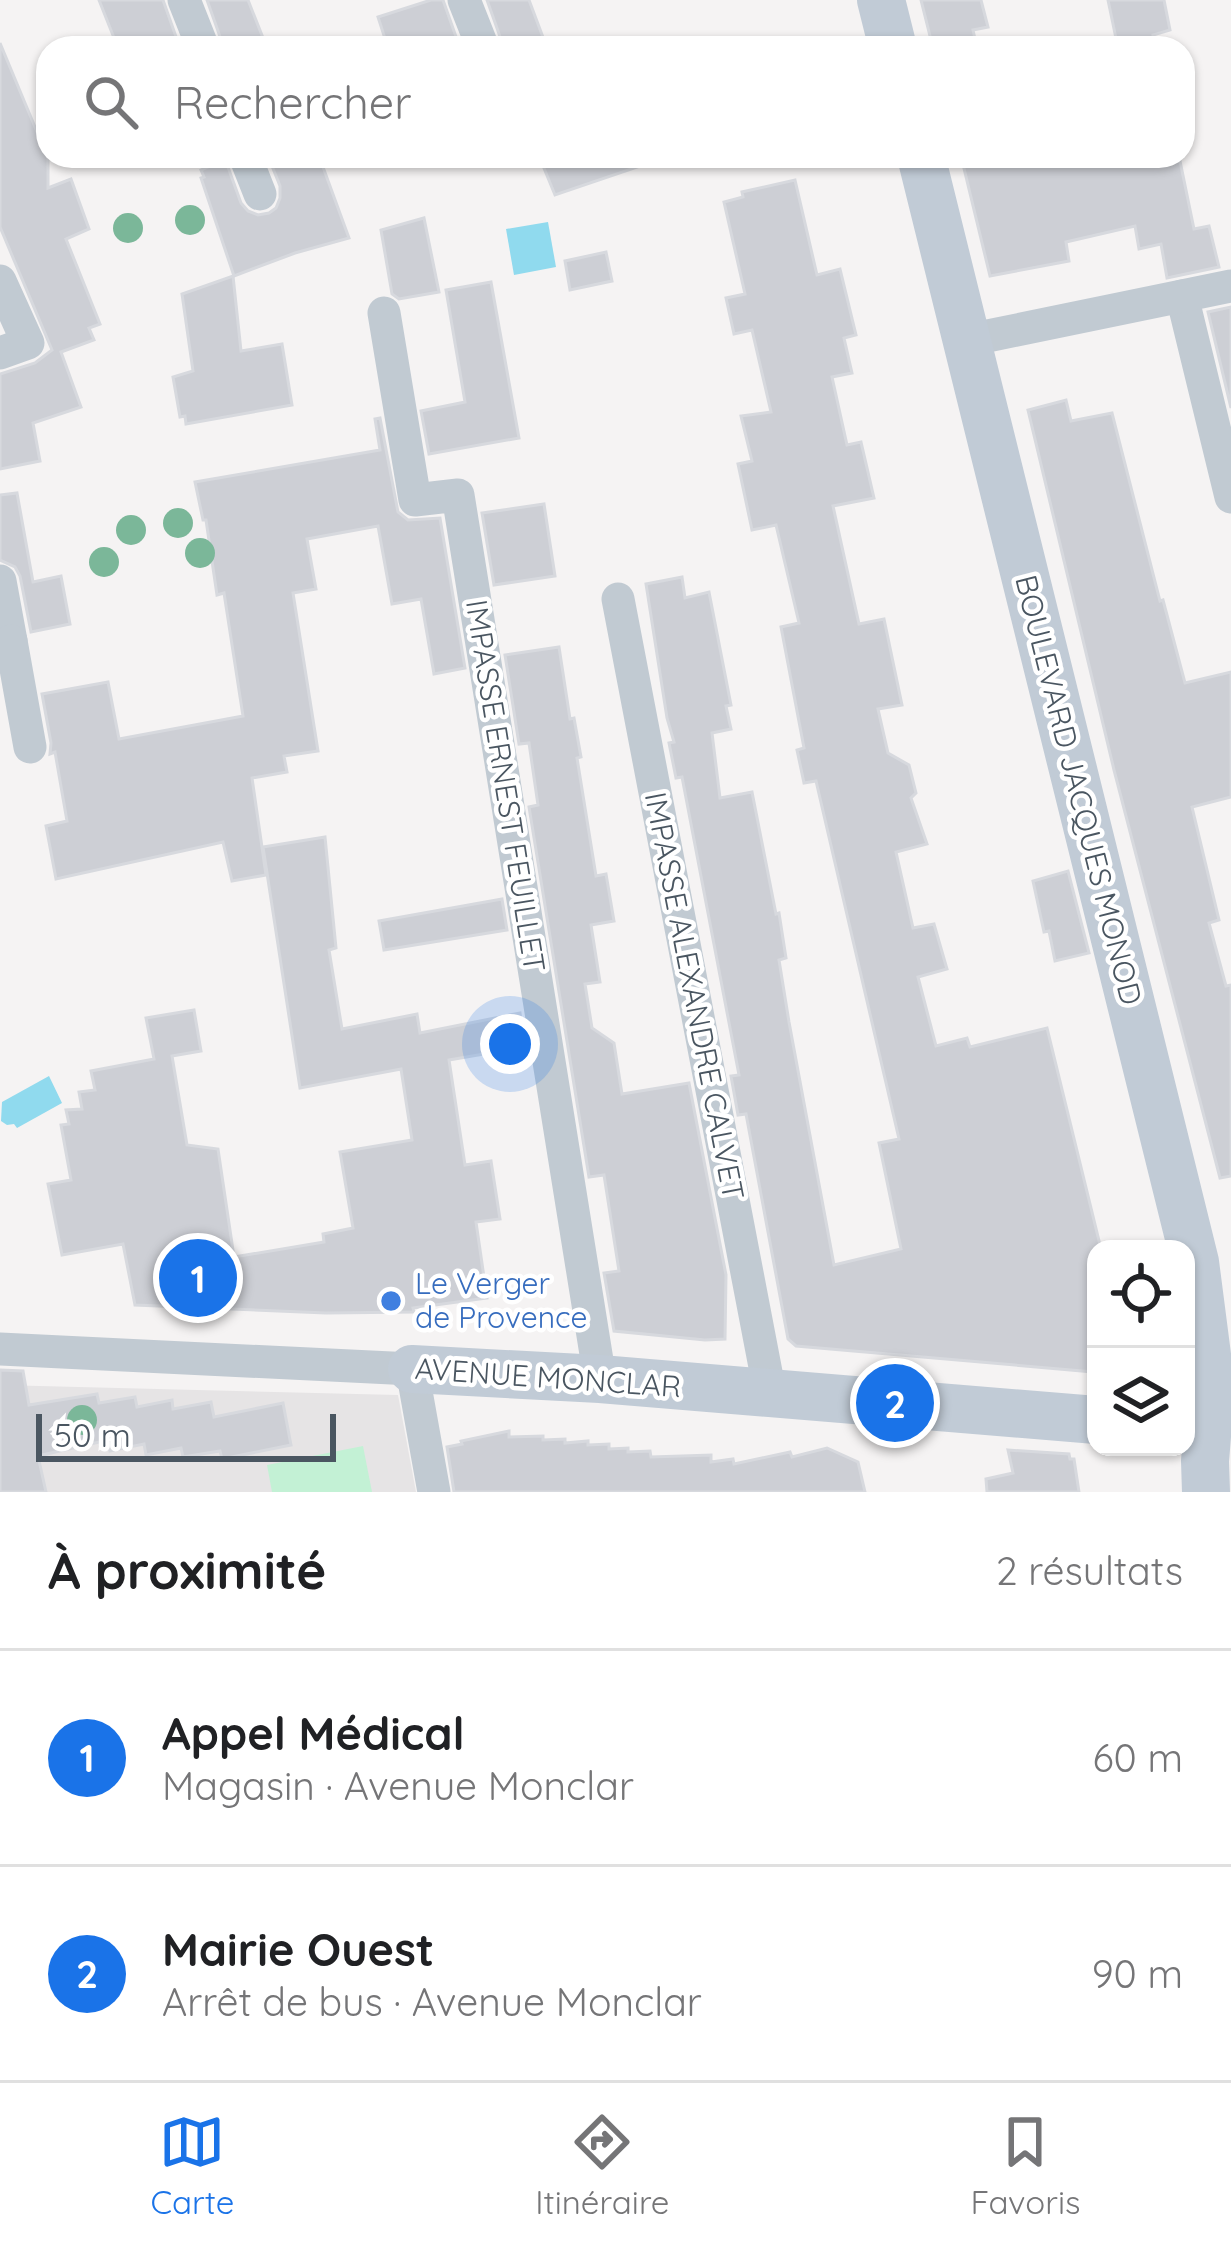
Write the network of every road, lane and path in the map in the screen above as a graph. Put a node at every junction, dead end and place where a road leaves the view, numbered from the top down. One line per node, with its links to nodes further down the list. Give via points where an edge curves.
1 (184, 0): 4 (street)
2 (464, 0): 5 (street)
3 (881, 0): 6 (street)
4 (198, 36)
5 (478, 36)
6 (890, 36)
7 (250, 168): 9 (street)
8 (924, 168): 14 (street, BOULEVARD JACQUES MONOD)
9 (260, 194)
10 (0, 280): 15 (street)
11 (1231, 286): 12 (street)
12 (1182, 296): 14 (street); 16 (street)
13 (384, 313): 23 (street, IMPASSE ERNEST FEUILLET, via 415,500 458,495)
14 (968, 340): 26 (street, BOULEVARD JACQUES MONOD, via 1196,1262)
15 (14, 348)
16 (1231, 496)
17 (0, 581): 19 (street)
18 (618, 599): 24 (street, IMPASSE ALEXANDRE CALVET)
19 (6, 643): 20 (street)
20 (30, 747)
21 (0, 1349): 22 (street, AVENUE MONCLAR)
22 (412, 1369): 23 (street, AVENUE MONCLAR); 27 (street)
23 (600, 1379): 24 (street, AVENUE MONCLAR)
24 (770, 1394): 25 (street, AVENUE MONCLAR)
25 (1087, 1419)
26 (1208, 1427): 28 (street, BOULEVARD JACQUES MONOD)
27 (434, 1492)
28 (1206, 1492)

